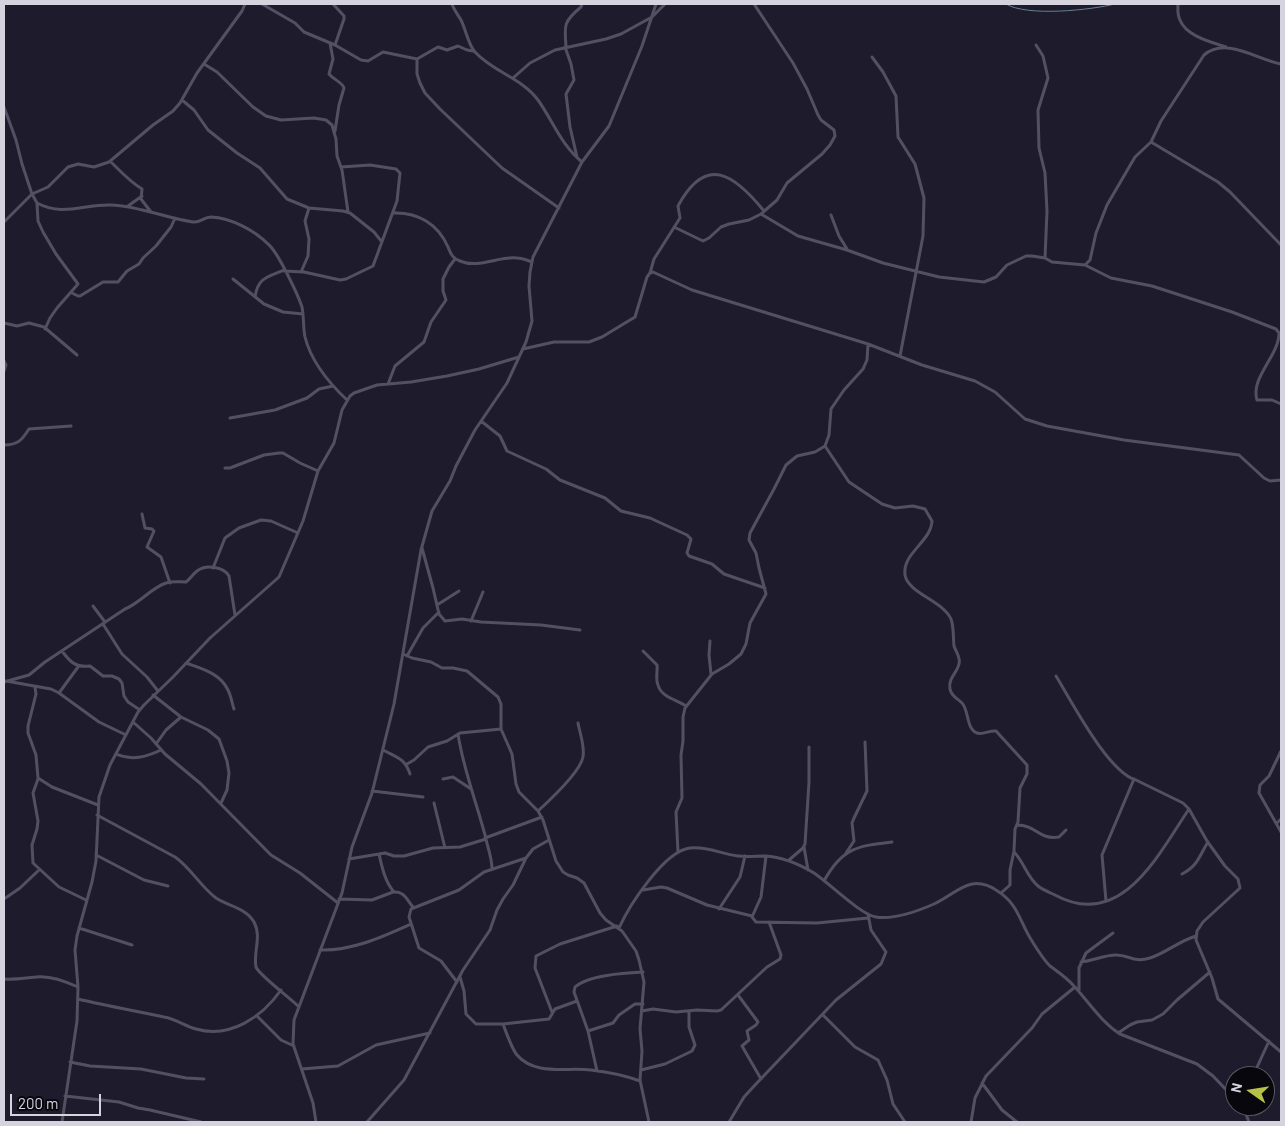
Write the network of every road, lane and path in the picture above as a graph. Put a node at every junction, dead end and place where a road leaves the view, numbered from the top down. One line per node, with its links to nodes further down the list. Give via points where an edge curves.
1 (245, 4): 19 (street)
2 (262, 4): 11 (street, via 304,32)
3 (333, 4): 12 (street, via 344,16)
4 (452, 4): 16 (street)
5 (582, 4): 14 (street, via 567,21)
6 (656, 4): 10 (street)
7 (666, 4): 10 (street)
8 (754, 4): 38 (street, via 793,62 818,114 835,133 822,154 787,183 777,200)
9 (1178, 4): 15 (street, via 1178,15 1184,27)
10 (652, 17): 14 (street, via 621,34); 28 (street, via 609,126)
11 (330, 43): 12 (street); 24 (street, via 333,59 329,74 344,88)
12 (335, 45): 18 (street, via 361,60 368,61 383,52)
13 (1036, 45): 47 (street, via 1043,56 1048,78 1038,110 1039,148 1046,173)
14 (565, 47): 21 (street, via 530,63); 26 (street, via 574,80 566,94)
15 (1228, 48): 20 (street); 25 (street, via 1212,50 1200,59)
16 (473, 51): 18 (street, via 458,46 447,50 438,47); 21 (street)
17 (872, 57): 53 (street, via 896,96 898,137 915,164 923,190 924,223)
18 (418, 59): 35 (street, via 420,83 440,109 502,168)
19 (204, 64): 22 (street); 24 (street, via 266,116 281,120 326,120)
20 (1281, 64)
21 (513, 78): 26 (street, via 538,100)
22 (182, 100): 27 (street, via 173,111); 34 (street, via 194,110 206,128 260,168 287,199)
23 (4, 107): 30 (street)
24 (335, 134): 29 (street)
25 (1151, 142): 45 (street, via 1218,182); 50 (street, via 1135,157 1107,204 1090,260)
26 (577, 158): 28 (street)
27 (110, 161): 30 (street, via 94,166 72,166 48,186); 31 (street, via 142,189)
28 (582, 162): 35 (street)
29 (341, 167): 37 (street); 39 (street, via 370,165 399,171)
30 (32, 194): 32 (street); 42 (street)
31 (142, 196): 33 (street); 36 (street, via 143,204)
32 (37, 203): 33 (street, via 64,210 110,205); 56 (street, via 38,221 43,232 78,283)
33 (128, 207): 36 (street)
34 (309, 208): 37 (street); 52 (street, via 305,221 309,238 308,256)
35 (559, 208): 49 (street)
36 (151, 212): 41 (street)
37 (348, 212): 44 (street)
38 (763, 212): 43 (street, via 749,220 721,227 703,241); 43 (street, via 745,190 725,175 706,175 700,177 681,200 678,206 680,218); 46 (street, via 798,236)
39 (393, 213): 44 (street); 48 (street, via 408,213 430,222)
40 (831, 215): 46 (street)
41 (175, 218): 51 (street, via 195,222 209,217 232,222 270,245); 56 (street, via 156,246 118,282 103,282 80,296)
42 (4, 222)
43 (674, 227): 54 (street, via 654,259)
44 (382, 242): 52 (street, via 373,266 346,279)
45 (1281, 245)
46 (847, 250): 53 (street)
47 (1045, 258): 50 (street, via 1052,262); 53 (street, via 1032,256 1016,260 996,277 984,282)
48 (455, 259): 49 (street, via 482,264 518,258); 68 (street, via 445,274 446,300 431,322 427,338 395,366)
49 (532, 262): 62 (street, via 529,286 532,321)
50 (1085, 266): 71 (street, via 1111,278 1152,286 1276,329 1278,342 1255,394 1257,400)
51 (284, 271): 52 (street); 57 (street, via 264,278); 58 (street, via 296,291)
52 (301, 272)
53 (915, 272): 65 (street)
54 (650, 273): 61 (street, via 692,290); 62 (street, via 636,315 617,328 596,340 554,342)
55 (233, 279): 57 (street)
56 (72, 293): 60 (street, via 56,308)
57 (255, 297): 58 (street, via 283,312)
58 (303, 314): 69 (street, via 308,347)
59 (4, 323): 60 (street, via 17,326 29,323)
60 (46, 329): 63 (street)
61 (868, 344): 65 (street); 76 (street, via 863,369 831,409)
62 (523, 349): 64 (street)
63 (77, 355)
64 (520, 356): 68 (street, via 456,374); 73 (street, via 507,383)
65 (900, 356): 79 (street, via 922,366 975,381 995,392 1029,421 1124,440 1239,455 1264,478)
66 (4, 361): 67 (street)
67 (4, 371)
68 (388, 384): 70 (street, via 378,384 354,393)
69 (333, 386): 70 (street); 72 (street, via 275,410)
70 (347, 400): 78 (street, via 334,443)
71 (1281, 404)
72 (230, 418)
73 (481, 421): 82 (street, via 432,511); 85 (street, via 500,436 507,450 546,469 560,480 605,498 621,511 650,518 687,535 691,539 689,556 712,564 724,574)
74 (71, 426): 75 (street, via 30,429 19,442)
75 (4, 445)
76 (825, 446): 85 (street, via 797,456 786,465 750,533 749,540); 142 (street, via 854,486 882,504 925,510 932,521 931,530 905,568 905,577 944,610 951,620 954,645 960,659 950,680 950,689 954,697 964,704 973,730 978,733 996,731 1027,765 1027,774 1020,788)
77 (225, 468): 78 (street, via 264,455 283,453)
78 (318, 471): 81 (street)
79 (1281, 480)
80 (142, 514): 84 (street, via 145,528 154,531 147,546 160,557)
81 (298, 533): 83 (street, via 272,521 261,520 239,528 225,538); 91 (street, via 279,577)
82 (421, 547): 88 (street); 98 (street)
83 (213, 568): 84 (street, via 198,570 186,582); 91 (street, via 223,569 230,576)
84 (170, 582): 93 (street)
85 (766, 588): 102 (street, via 764,599 750,623 741,654)
86 (459, 591): 88 (street)
87 (483, 592): 92 (street)
88 (437, 605): 90 (street)
89 (93, 606): 93 (street)
90 (439, 612): 92 (street, via 445,621); 99 (street, via 423,628)
91 (236, 616): 100 (street)
92 (472, 621): 94 (street)
93 (104, 623): 97 (street); 106 (street, via 122,654)
94 (580, 630)
95 (710, 641): 102 (street)
96 (643, 650): 109 (street, via 657,665 659,688)
97 (62, 651): 101 (street); 104 (street, via 29,675)
98 (402, 654): 99 (street); 122 (street)
99 (407, 656): 115 (street, via 442,668 467,671 483,683 502,704)
100 (186, 663): 106 (street); 110 (street, via 214,674 222,681)
101 (78, 667): 107 (street); 111 (street, via 90,666 102,676 119,679 128,702)
102 (711, 675): 109 (street)
103 (1056, 676): 129 (street, via 1109,759 1128,778)
104 (5, 682): 105 (street)
105 (35, 687): 107 (street); 127 (street, via 28,733 36,755)
106 (158, 691): 108 (street)
107 (58, 693): 117 (street, via 99,722)
108 (153, 695): 111 (street); 112 (street)
109 (686, 706): 152 (street, via 681,754 682,798 676,812)
110 (234, 709)
111 (140, 710): 113 (street)
112 (180, 717): 119 (street); 133 (street, via 208,730 218,739 229,773)
113 (133, 722): 117 (street); 119 (street)
114 (578, 723): 137 (street, via 582,760)
115 (501, 730): 116 (street); 137 (street, via 512,754 519,792)
116 (458, 734): 125 (street, via 428,747); 130 (street)
117 (126, 736): 124 (street)
118 (865, 742): 153 (street, via 867,791 852,824 854,841)
119 (156, 744): 121 (street)
120 (809, 747): 149 (street)
121 (161, 750): 124 (street, via 136,758); 133 (street)
122 (383, 750): 125 (street); 131 (street)
123 (1281, 751): 141 (street, via 1259,788)
124 (116, 754): 135 (street, via 105,775)
125 (407, 764): 126 (street)
126 (410, 774)
127 (38, 778): 135 (street); 162 (street, via 33,793 38,821 32,850 33,863)
128 (444, 779): 130 (street, via 453,777)
129 (1134, 779): 136 (street, via 1177,799); 173 (street, via 1102,855)
130 (471, 789): 145 (street)
131 (372, 791): 132 (street); 159 (street)
132 (423, 797)
133 (221, 803): 172 (street, via 271,855)
134 (434, 803): 150 (street)
135 (98, 805): 138 (street)
136 (1189, 809): 148 (street); 173 (street, via 1136,883 1125,893)
137 (538, 811): 139 (street)
138 (98, 815): 155 (street); 194 (street, via 175,857 216,898 251,917 258,930 256,969)
139 (542, 817): 145 (street); 146 (street)
140 (1281, 819): 141 (street)
141 (1277, 823): 144 (street)
142 (1017, 825): 143 (street, via 1032,828 1047,838 1059,838); 151 (street)
143 (1066, 830)
144 (1281, 832)
145 (486, 838): 150 (street); 161 (street)
146 (549, 840): 158 (street, via 533,849); 180 (street, via 563,872 584,883 600,913)
147 (892, 842): 153 (street, via 866,845)
148 (1208, 842): 164 (street, via 1198,861); 183 (street, via 1241,886 1203,922)
149 (803, 847): 160 (street); 163 (street)
150 (446, 848): 154 (street, via 404,856)
151 (1014, 851): 169 (street, via 1010,885); 173 (street, via 1032,881 1040,888 1074,904)
152 (678, 852): 156 (street, via 701,848); 167 (street, via 659,868)
153 (846, 853): 165 (street)
154 (380, 854): 159 (street); 168 (street)
155 (96, 855): 166 (street, via 144,880); 171 (street)
156 (745, 856): 157 (street); 175 (street, via 740,877)
157 (766, 856): 160 (street); 176 (street, via 761,897)
158 (526, 858): 161 (street); 189 (street, via 497,910 490,930)
159 (349, 859): 172 (street)
160 (789, 861): 163 (street)
161 (492, 869): 174 (street, via 456,891)
162 (40, 870): 170 (street); 171 (street, via 59,887)
163 (808, 870): 165 (street)
164 (1182, 874)
165 (824, 881): 177 (street)
166 (168, 886)
167 (642, 890): 175 (street, via 667,888); 180 (street)
168 (393, 892): 172 (street, via 372,900); 174 (street, via 402,894)
169 (1001, 893): 177 (street, via 973,883 920,910 887,917); 193 (street, via 1014,904 1032,941 1050,965)
170 (4, 898)
171 (86, 900): 181 (street)
172 (339, 901): 185 (street)
173 (1106, 901)
174 (413, 907): 179 (street, via 409,911)
175 (719, 908): 176 (street)
176 (752, 916): 178 (street, via 756,922)
177 (868, 916): 178 (street, via 817,923); 204 (street, via 871,930 886,952 884,960)
178 (768, 922): 196 (street, via 781,956)
179 (411, 924): 185 (street, via 354,946); 191 (street, via 419,948 441,961)
180 (618, 927): 187 (street, via 636,951); 203 (street, via 560,944 536,956 535,968)
181 (79, 928): 184 (street); 192 (street, via 76,950)
182 (1113, 933): 186 (street, via 1089,949)
183 (1196, 936): 186 (street, via 1150,958 1137,960 1113,955); 188 (street)
184 (132, 945)
185 (320, 950): 200 (street)
186 (1081, 962): 195 (street)
187 (643, 972): 198 (street, via 579,983 574,989); 199 (street)
188 (1210, 972): 209 (street, via 1164,1014 1137,1022); 210 (street, via 1220,1002)
189 (460, 977): 191 (street); 206 (street, via 469,1018 476,1024)
190 (4, 979): 192 (street, via 45,977)
191 (457, 982): 208 (street)
192 (78, 987): 197 (street)
193 (1075, 987): 195 (street); 221 (street, via 1042,1014)
194 (281, 990): 200 (street); 205 (street)
195 (1079, 991): 209 (street)
196 (738, 995): 202 (street, via 717,1012); 219 (street, via 758,1022 747,1031 748,1040 742,1046)
197 (78, 999): 205 (street, via 164,1016 203,1031 224,1032); 213 (street)
198 (577, 1001): 203 (street); 207 (street)
199 (643, 1004): 201 (street); 207 (street, via 635,1004 618,1015 613,1023)
200 (298, 1006): 211 (street, via 292,1031)
201 (642, 1011): 202 (street); 216 (street)
202 (689, 1011): 216 (street, via 694,1049 665,1064)
203 (552, 1013): 206 (street, via 549,1019)
204 (823, 1014): 219 (street); 230 (street, via 855,1047 878,1060 893,1104)
205 (256, 1016): 211 (street, via 281,1040)
206 (502, 1024): 217 (street, via 516,1054 531,1066)
207 (588, 1032): 217 (street)
208 (430, 1033): 215 (street, via 376,1045 338,1066); 227 (street, via 404,1080)
209 (1118, 1033): 222 (street, via 1197,1064)
210 (1269, 1041): 212 (street); 214 (street)
211 (294, 1046): 215 (street)
212 (1281, 1052)
213 (70, 1062): 218 (street); 223 (street)
214 (1258, 1066)
215 (302, 1069): 226 (street)
216 (641, 1070): 220 (street)
217 (597, 1071): 220 (street)
218 (204, 1079)
219 (761, 1079): 229 (street, via 744,1097)
220 (640, 1081): 228 (street)
221 (982, 1083): 231 (street, via 975,1098); 232 (street, via 1002,1110)
222 (1225, 1089)
223 (65, 1096): 224 (street); 225 (street, via 119,1102)
224 (62, 1122)
225 (201, 1122)
226 (316, 1122)
227 (367, 1122)
228 (649, 1122)
229 (730, 1122)
230 (906, 1122)
231 (971, 1122)
232 (1017, 1122)

